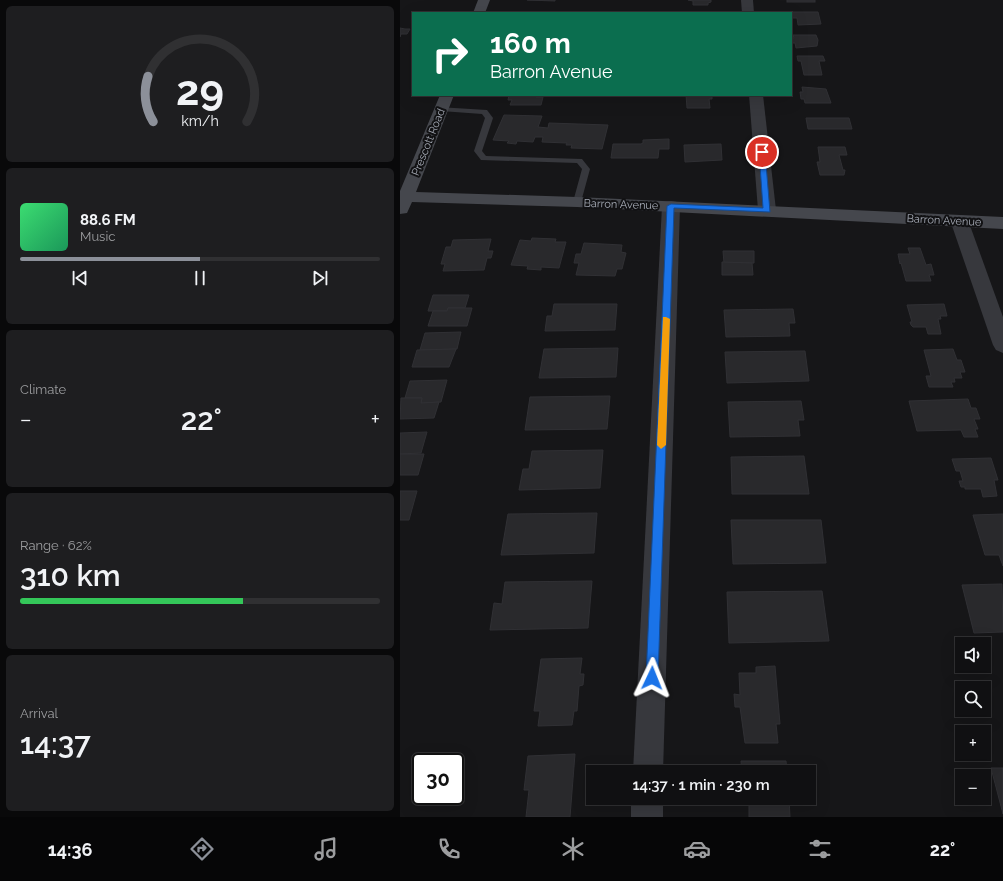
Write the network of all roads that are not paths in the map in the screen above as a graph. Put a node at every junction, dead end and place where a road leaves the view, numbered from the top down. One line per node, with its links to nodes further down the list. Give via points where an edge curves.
1 (484, 0): 3 (main road)
2 (746, 0): 4 (street)
3 (479, 12)
4 (748, 12)
5 (756, 96): 10 (street)
6 (444, 102): 7 (main road, Prescott Road); 8 (lane, via 484,112 489,118 478,151 484,158 579,162 586,169)
7 (402, 202): 8 (main road, Barron Avenue)
8 (577, 202): 9 (main road, Barron Avenue)
9 (671, 206): 10 (main road, Barron Avenue); 14 (street)
10 (767, 210): 11 (main road, Barron Avenue)
11 (959, 220): 12 (main road, Barron Avenue); 13 (street)
12 (1003, 223)
13 (1003, 345)
14 (648, 765)
15 (648, 805): 16 (street)
16 (647, 817)

